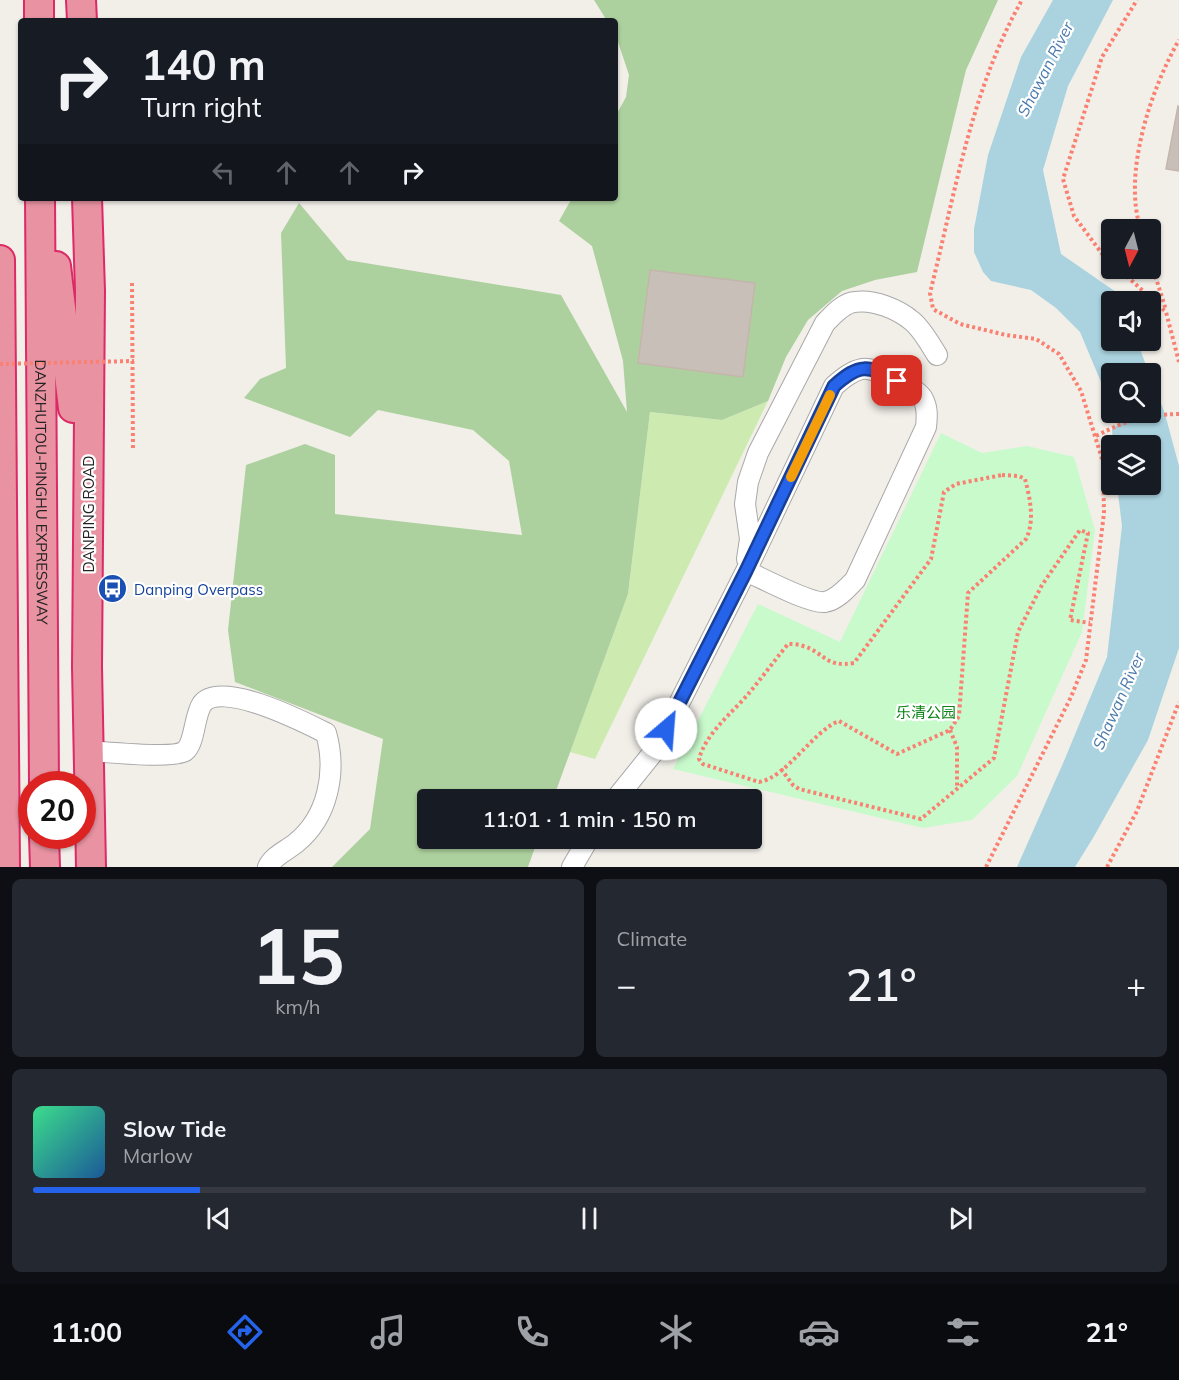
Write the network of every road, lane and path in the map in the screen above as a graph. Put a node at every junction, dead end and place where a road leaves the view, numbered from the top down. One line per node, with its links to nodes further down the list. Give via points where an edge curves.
1 (39, 0): 5 (highway)
2 (81, 0): 6 (highway)
3 (1022, 0): 23 (path, via 988,74 967,136 930,293 933,309 960,324 1036,339 1059,354 1082,391)
4 (1137, 0): 12 (path, via 1102,57 1063,179 1074,216)
5 (39, 18)
6 (82, 18)
7 (1179, 40): 11 (path, via 1146,112 1135,180)
8 (40, 201): 33 (highway, DANZHUTOU-PINGHU EXPRESSWAY)
9 (48, 201): 25 (highway)
10 (87, 201): 25 (highway, DANPING ROAD)
11 (1140, 219)
12 (1101, 252)
13 (0, 260): 40 (highway)
14 (1130, 279): 17 (path)
15 (1156, 279): 17 (path)
16 (132, 283): 19 (path)
17 (1166, 312): 20 (path)
18 (937, 355): 26 (street, via 913,321 871,302 854,302 825,323 758,453 748,483 745,504 750,539)
19 (134, 362): 21 (path, bridge); 24 (path)
20 (1179, 362)
21 (0, 364)
22 (1179, 414): 23 (path, via 1140,416)
23 (1096, 436): 27 (path, via 1103,462 1104,513)
24 (133, 450)
25 (88, 526): 28 (highway, DANPING ROAD)
26 (746, 571): 26 (street, via 810,600 825,602 855,580 926,428 927,412 917,391 877,370 863,368 834,386); 35 (street, via 656,749)
27 (1090, 623): 36 (path, via 1070,620 1088,533 1080,530 1042,585 1018,632 994,758); 46 (path, via 1086,660 1071,697)
28 (87, 667): 31 (highway, DANPING ROAD); 34 (highway)
29 (1179, 702): 47 (path, via 1137,811)
30 (950, 730): 32 (path, via 897,754 839,721); 32 (path, via 959,716 969,590 1026,539 1031,529 1029,495 1025,479 1019,476 1002,475 956,484 944,492 932,559 854,663 840,665 805,646 788,644 714,732 699,759 703,764 759,782); 36 (path, via 957,747)
31 (89, 752): 43 (highway, DANPING ROAD); 44 (street, via 184,752 202,704 211,696 233,696 294,717 326,733 331,751 330,770 320,817 305,836 271,860)
32 (781, 770): 36 (path, via 799,789 921,819)
33 (44, 771)
34 (82, 771)
35 (625, 789)
36 (957, 789)
37 (45, 849): 41 (highway)
38 (78, 849): 42 (highway)
39 (583, 849): 45 (street)
40 (5, 867)
41 (45, 867)
42 (77, 867)
43 (91, 867)
44 (268, 867)
45 (572, 867)
46 (986, 867)
47 (1107, 867)

